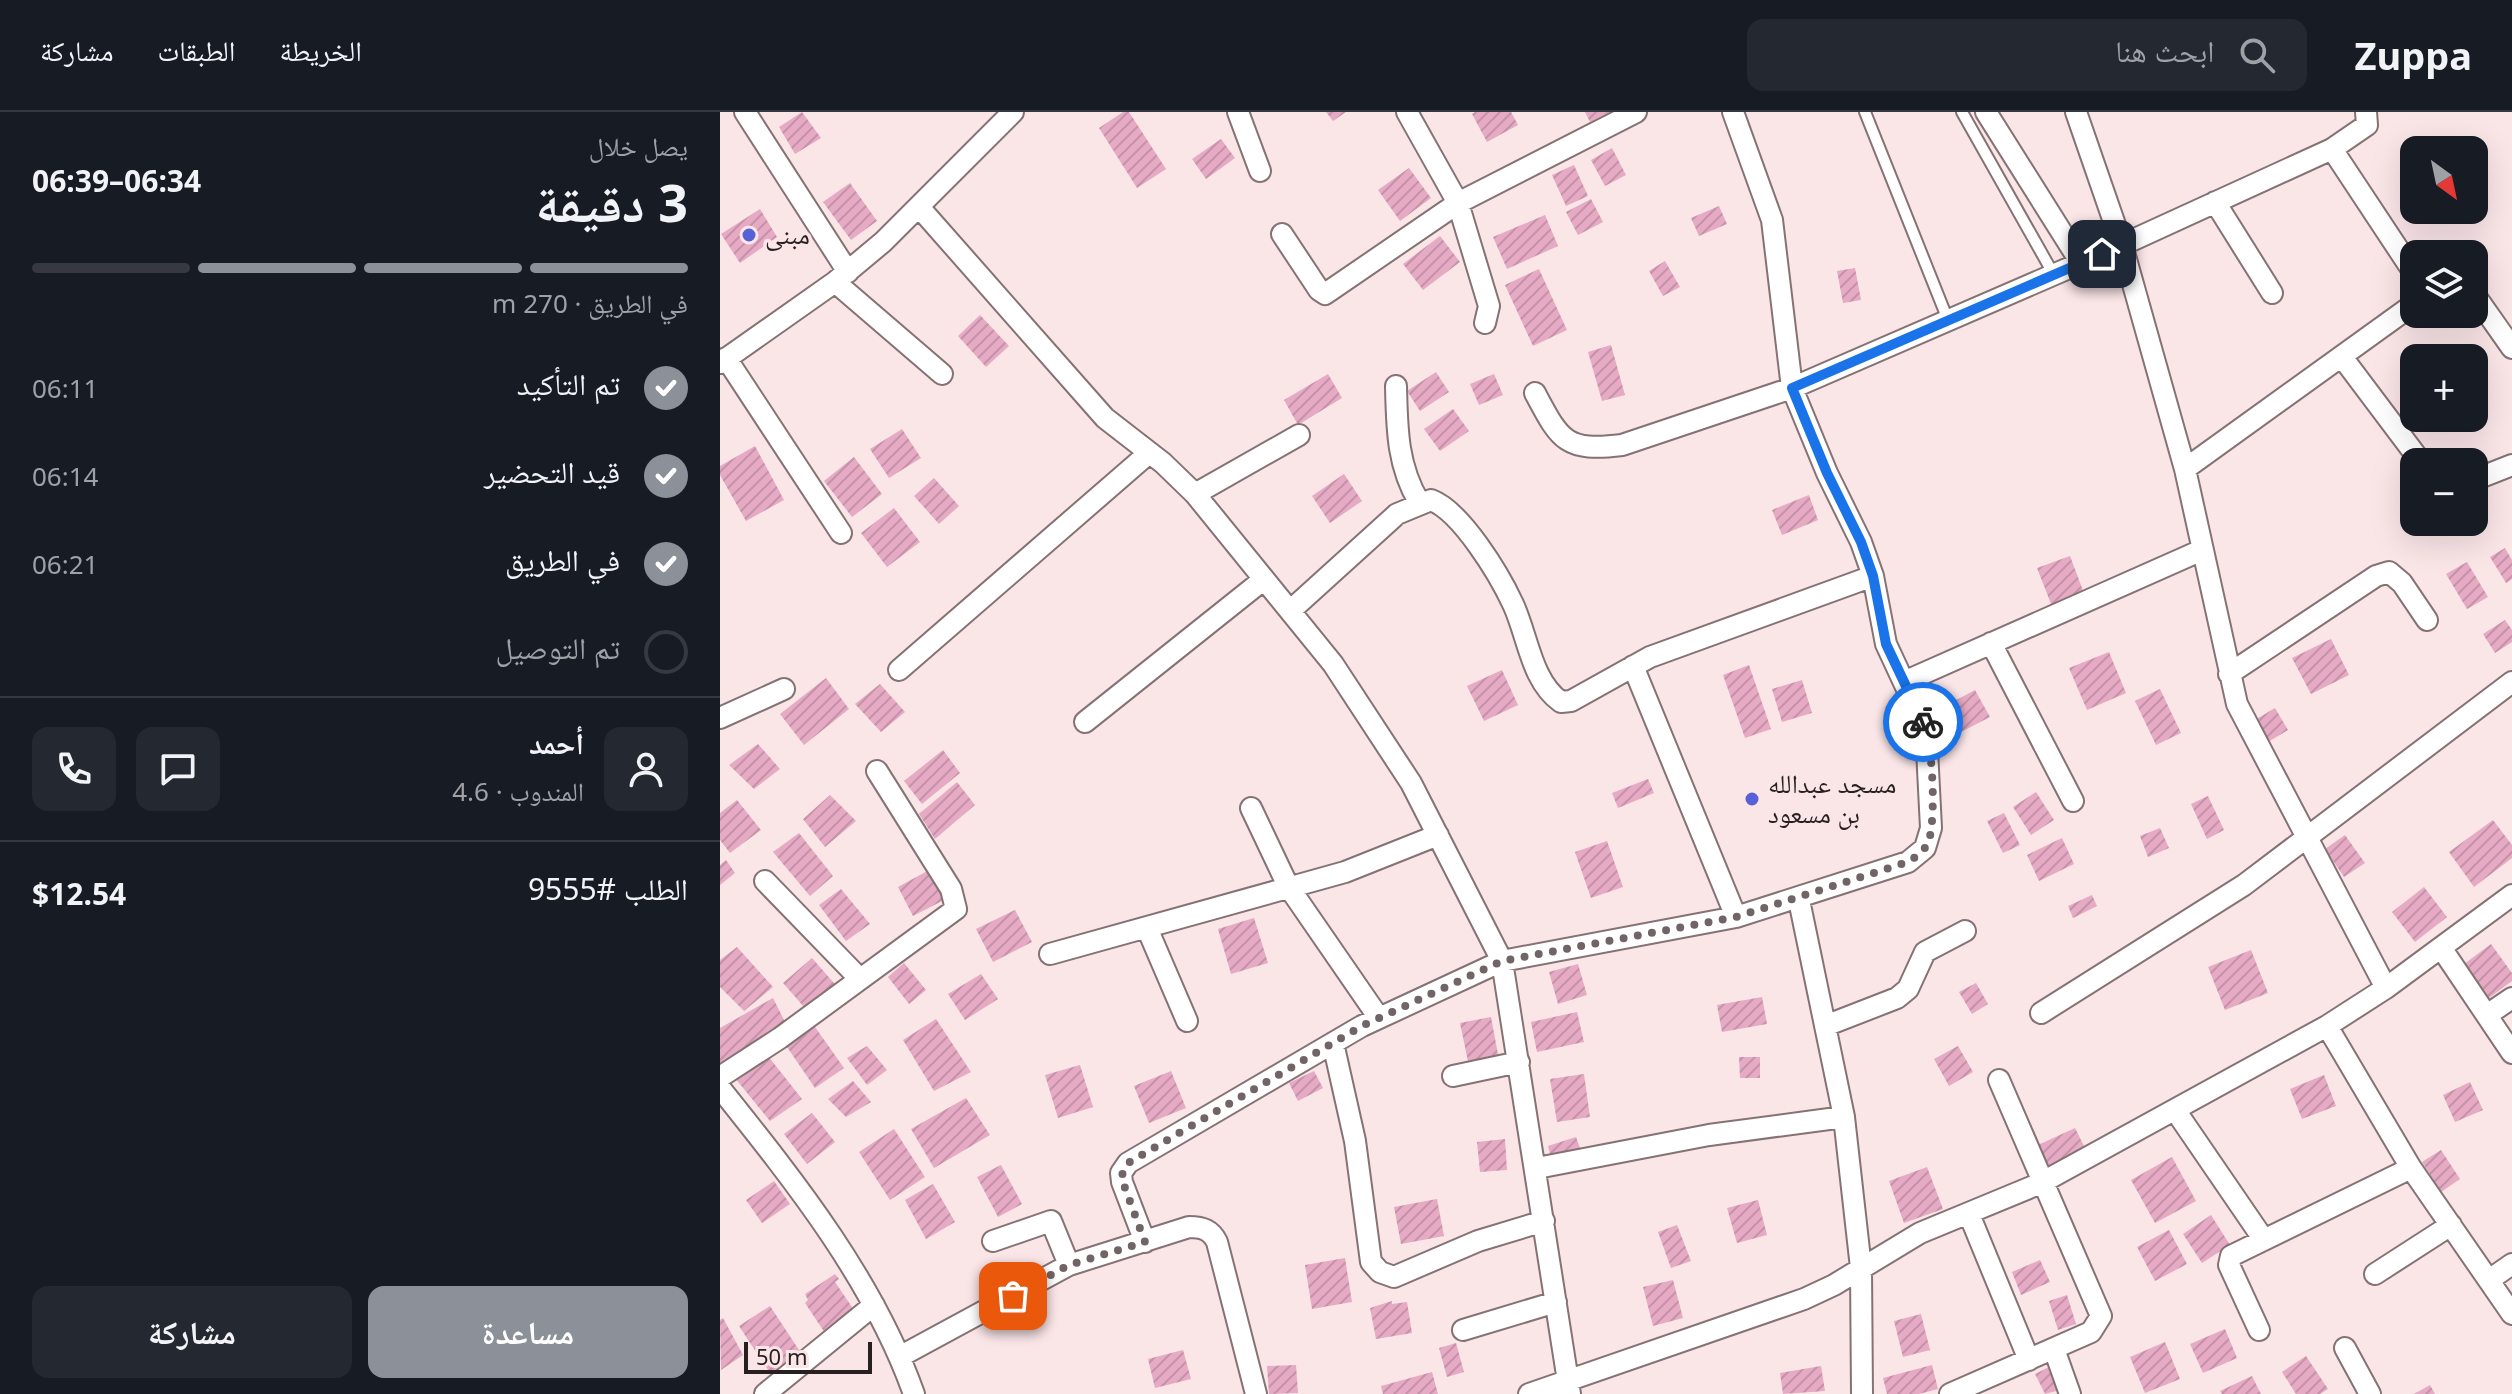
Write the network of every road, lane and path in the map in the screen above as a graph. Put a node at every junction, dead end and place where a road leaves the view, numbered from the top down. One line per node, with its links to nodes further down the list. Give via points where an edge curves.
1 (745, 112): 22 (street)
2 (1013, 112): 16 (street)
3 (1238, 112): 13 (street)
4 (1407, 112): 15 (street)
5 (1636, 112): 15 (street)
6 (1733, 112): 33 (street, via 1772,220)
7 (1865, 112): 26 (lane)
8 (1962, 112): 21 (lane)
9 (1986, 112): 20 (street)
10 (2076, 112): 18 (street)
11 (2366, 112): 12 (street, via 2367,125)
12 (2332, 149): 14 (street); 19 (street)
13 (1260, 171)
14 (2215, 202): 18 (street); 23 (street)
15 (1458, 203): 17 (street, via 1325,294); 27 (street, via 1489,306)
16 (919, 207): 22 (street); 37 (street, via 1105,418)
17 (1282, 234)
18 (2122, 245): 20 (street); 39 (street)
19 (2400, 252)
20 (2081, 263): 21 (street)
21 (2054, 275): 26 (street)
22 (841, 277): 30 (street); 31 (street)
23 (2272, 293)
24 (2400, 314): 29 (street)
25 (2488, 314): 28 (street)
26 (1948, 320): 33 (street)
27 (1485, 323)
28 (2512, 348)
29 (2342, 357): 36 (street); 39 (street)
30 (723, 361): 43 (street)
31 (942, 374)
32 (1396, 386): 42 (street, via 1399,455)
33 (1792, 388): 34 (street, via 1622,445 1596,448 1568,443 1557,435); 45 (street)
34 (1535, 393)
35 (1299, 435): 41 (street)
36 (2410, 448)
37 (1149, 453): 41 (street); 51 (street)
38 (2512, 465): 40 (street)
39 (2185, 469): 44 (street)
40 (2488, 474)
41 (1195, 494): 46 (street)
42 (1419, 502): 47 (street, via 1397,514); 50 (street, via 1440,503 1456,516 1513,604 1528,648 1554,697 1571,701)
43 (841, 533)
44 (2202, 550): 49 (street); 52 (street)
45 (1873, 576): 50 (street); 53 (street, via 1886,644)
46 (1263, 580): 47 (street); 57 (street)
47 (1290, 611): 61 (street, via 1367,712)
48 (2427, 620): 52 (street, via 2389,572)
49 (1991, 643): 53 (street); 59 (street)
50 (1633, 666): 67 (street)
51 (899, 670)
52 (2229, 674): 62 (street, via 2249,731)
53 (1904, 682): 66 (street, via 1926,730 1930,754 1931,828 1925,848 1908,862)
54 (2512, 682): 62 (street)
55 (784, 689): 56 (street)
56 (720, 718)
57 (1085, 722)
58 (877, 771): 73 (street, via 957,907)
59 (2073, 801)
60 (1251, 808): 64 (street)
61 (1438, 835): 64 (street, via 1377,861); 72 (street)
62 (2308, 838): 74 (street); 76 (street, via 2244,885)
63 (765, 881): 73 (street)
64 (1288, 886): 68 (street); 78 (street)
65 (2512, 895): 70 (street)
66 (1799, 900): 67 (street); 80 (street)
67 (1736, 917): 72 (street)
68 (1147, 928): 71 (street); 79 (street)
69 (1965, 931): 80 (street, via 1925,952 1908,989 1897,998)
70 (2442, 949): 74 (street); 77 (street)
71 (1050, 954)
72 (1502, 961): 78 (street); 84 (street)
73 (860, 979): 86 (street)
74 (2386, 988): 81 (street)
75 (2512, 998): 77 (street)
76 (2041, 1013)
77 (2487, 1015): 83 (street)
78 (1379, 1018): 82 (street)
79 (1187, 1021)
80 (1825, 1026): 90 (street)
81 (2327, 1026): 89 (street); 92 (street)
82 (1333, 1043): 95 (street, via 1375,1268 1394,1277 1478,1241); 99 (street, via 1123,1169 1122,1182)
83 (2512, 1053)
84 (1519, 1062): 85 (street); 91 (street)
85 (1453, 1076)
86 (720, 1077)
87 (1999, 1080): 93 (street)
88 (720, 1088): 106 (street, via 825,1227)
89 (2175, 1110): 93 (street); 97 (street)
90 (1844, 1117): 91 (street, via 1709,1135); 102 (street)
91 (1537, 1168): 95 (street)
92 (2411, 1168): 96 (street); 97 (street)
93 (2041, 1183): 94 (street); 111 (street, via 2101,1316 2091,1332)
94 (1969, 1214): 102 (street, via 1920,1233); 113 (street)
95 (1544, 1221): 105 (street)
96 (2451, 1225): 103 (street); 104 (street)
97 (2264, 1240): 109 (street, via 2229,1260)
98 (993, 1241): 101 (street, via 1051,1221)
99 (1145, 1242): 101 (street); 117 (street, via 1189,1227 1212,1234)
100 (2512, 1264): 104 (street)
101 (1069, 1265): 112 (street)
102 (1861, 1268): 114 (street, via 1804,1299); 119 (street)
103 (2375, 1274)
104 (2489, 1280): 107 (street)
105 (1556, 1302): 108 (street); 114 (street)
106 (874, 1305): 112 (street); 115 (street)
107 (2512, 1314)
108 (1463, 1330)
109 (2259, 1330)
110 (2345, 1348): 122 (street)
111 (2054, 1349): 113 (street); 121 (street)
112 (901, 1356): 116 (street)
113 (2029, 1360): 120 (street)
114 (1569, 1387): 118 (street)
115 (765, 1394)
116 (914, 1394)
117 (1256, 1394)
118 (1529, 1394)
119 (1862, 1394)
120 (1950, 1394)
121 (2070, 1394)
122 (2370, 1394)

